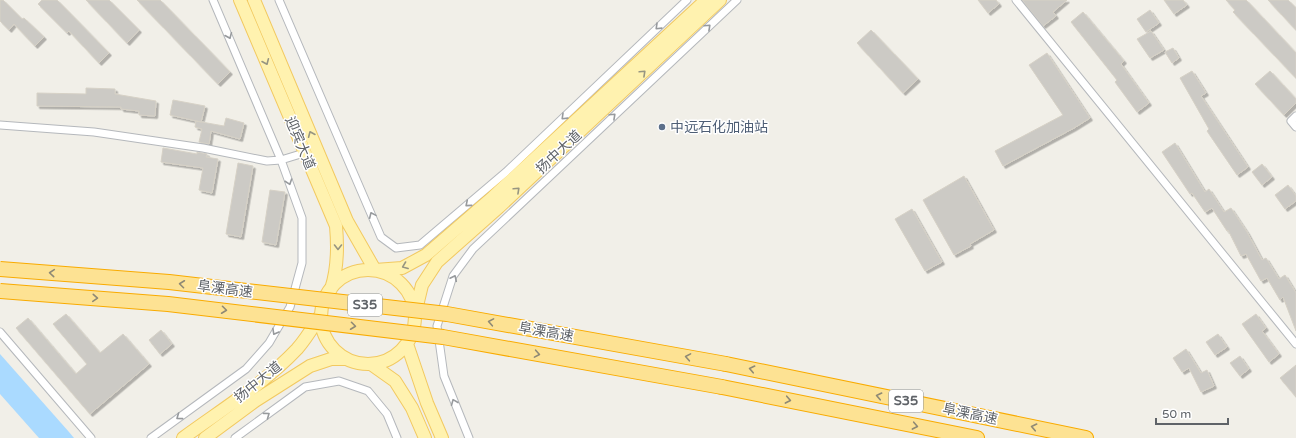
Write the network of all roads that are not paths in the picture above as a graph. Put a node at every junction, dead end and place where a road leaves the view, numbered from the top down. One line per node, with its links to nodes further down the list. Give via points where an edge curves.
1 (213, 0): 14 (street, one-way to 14)
2 (240, 0): 13 (main road, 迎宾大道, one-way to 13)
3 (254, 0): 16 (main road, 迎宾大道, one-way to 3, via 347,221)
4 (279, 0): 5 (street, one-way to 4, via 506,172 420,245 396,248 381,237)
5 (687, 0)
6 (706, 0): 16 (main road, 扬中大道, one-way to 16, via 493,197 426,255 402,268)
7 (720, 0): 20 (main road, 扬中大道, one-way to 7, via 422,285 437,262)
8 (737, 0): 34 (street, one-way to 8, via 444,376 437,326 453,276 473,248)
9 (1016, 0): 23 (street)
10 (1296, 116): 12 (street, via 1291,121)
11 (0, 125): 14 (street, via 94,132 203,148 267,161)
12 (1296, 126)
13 (304, 153): 14 (street); 17 (main road, 迎宾大道, one-way to 17, via 336,226 338,247)
14 (282, 160): 27 (street, one-way to 27, via 302,218 302,263 290,307 269,343 246,369)
15 (0, 269): 36 (highway, 阜溧高速 / S35, one-way to 15, bridge, via 726,364 447,314 169,282)
16 (375, 270): 17 (main road, via 350,273); 20 (main road, via 390,275 403,285 412,299)
17 (331, 289): 19 (main road, via 324,300)
18 (0, 290): 35 (highway, 阜溧高速 / S35, one-way to 35, bridge, via 168,304 443,337 722,387)
19 (322, 313): 24 (main road, via 322,326 327,340 335,351); 28 (main road, 扬中大道, via 298,348 280,365 248,392)
20 (415, 314): 22 (main road, via 414,330)
21 (0, 332): 26 (street)
22 (406, 344): 25 (main road, via 395,356 384,362); 33 (main road)
23 (1296, 344)
24 (347, 359): 25 (main road); 29 (main road, 扬中大道, via 331,359 310,366 255,401)
25 (371, 364): 32 (main road, via 395,381 412,408)
26 (91, 438)
27 (150, 438)
28 (183, 438)
29 (205, 438)
30 (235, 438): 31 (street, one-way to 31, via 305,387 339,381 368,391 387,414)
31 (397, 438)
32 (425, 438)
33 (442, 438)
34 (469, 438)
35 (977, 438)
36 (1086, 438)

